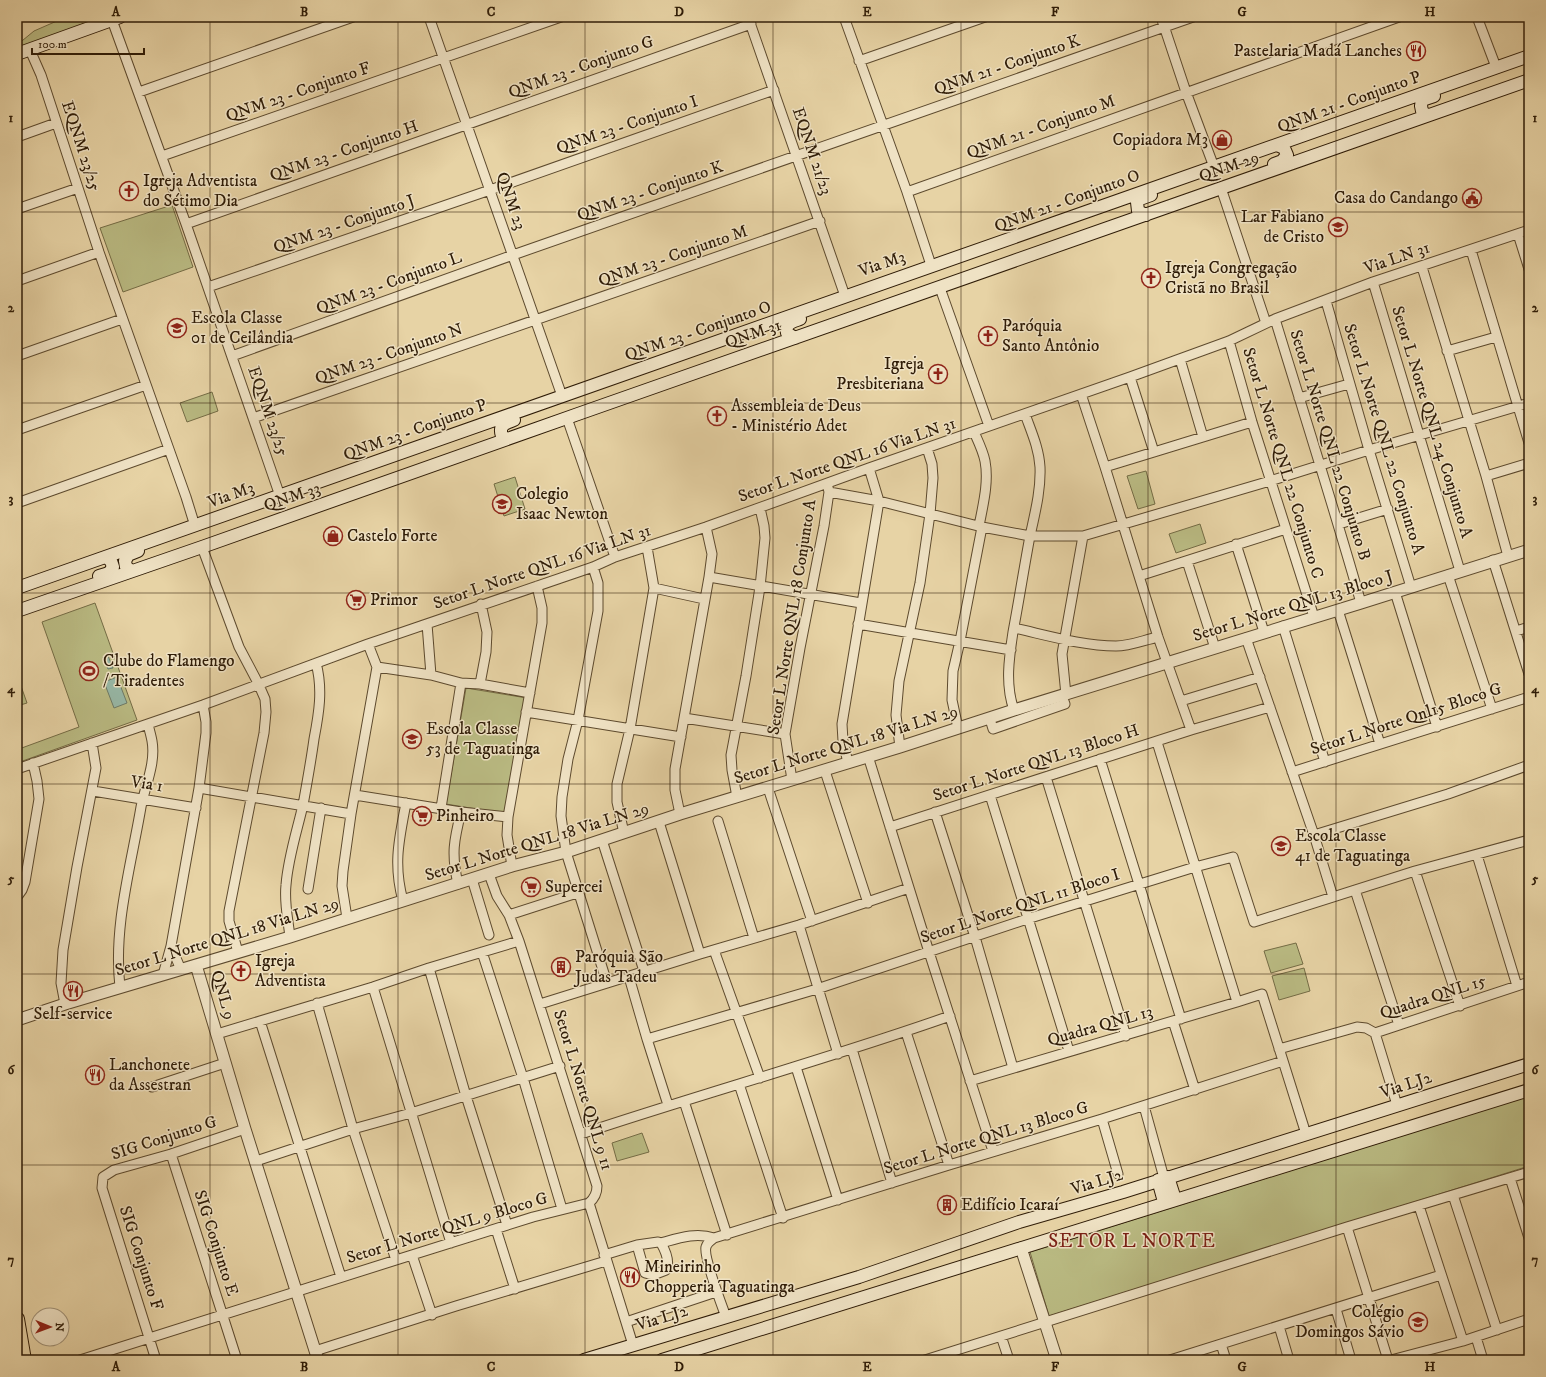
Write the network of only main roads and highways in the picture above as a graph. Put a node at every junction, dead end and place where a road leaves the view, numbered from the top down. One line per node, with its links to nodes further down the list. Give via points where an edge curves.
1 (116, 18): 2 (main road)
2 (17, 54)
3 (1529, 56): 4 (main road, QNM 21 - Conjunto P)
4 (1481, 73): 6 (main road, via 1458,88 1422,100 1422,111); 7 (main road, QNM 21 - Conjunto P)
5 (1529, 80): 6 (main road, QNM 29)
6 (1429, 115): 9 (main road, QNM 29)
7 (1277, 145): 8 (main road, QNM 21 - Conjunto P); 9 (main road, via 1286,151 1285,159 1252,172)
8 (1212, 168): 10 (main road, via 1183,184 1140,199 1137,202 1137,209 1139,213); 11 (main road, QNM 21 - Conjunto O)
9 (1235, 183): 10 (main road, QNM 29)
10 (1146, 215): 13 (main road, QNM 29)
11 (1000, 243): 12 (main road, QNM 21 - Conjunto O); 13 (main road, via 1007,253 1004,259 971,270)
12 (931, 265): 15 (main road, Via M3)
13 (953, 283): 14 (main road, QNM 29)
14 (940, 288): 16 (main road, QNM 31)
15 (845, 296): 16 (main road, via 830,307 789,323 787,333); 17 (main road, QNM 23 - Conjunto O)
16 (795, 338): 20 (main road, QNM 31)
17 (649, 366): 18 (main road, QNM 23 - Conjunto O); 20 (main road, via 657,369 657,381 621,393)
18 (562, 396): 19 (main road, QNM 23 - Conjunto P)
19 (538, 405): 22 (main road, via 528,414 502,425 501,434); 23 (main road, QNM 23 - Conjunto P)
20 (603, 406): 21 (main road, QNM 31)
21 (573, 416): 22 (main road, QNM 33)
22 (507, 439): 25 (main road, QNM 33)
23 (357, 469): 24 (main road, QNM 23 - Conjunto P); 25 (main road, via 365,474 365,482 330,495)
24 (280, 496): 26 (main road, Via M3)
25 (309, 508): 28 (main road, QNM 33)
26 (180, 531): 27 (main road); 28 (main road, via 162,543 128,555 125,564)
27 (106, 557): 29 (main road); 30 (main road, via 113,564 109,573 76,585)
28 (132, 571): 30 (main road, QNM 33)
29 (17, 588)
30 (59, 597): 31 (main road, QNM 33)
31 (17, 611)
32 (1529, 1064): 34 (main road, Via LJ2)
33 (1529, 1090): 35 (main road)
34 (1163, 1179): 35 (main road); 36 (main road, Via LJ2, via 1019,1222)
35 (1169, 1201): 38 (main road)
36 (874, 1272): 37 (main road, Via LJ2); 38 (main road)
37 (859, 1277): 39 (main road, via 864,1283); 42 (main road, Via LJ2)
38 (880, 1292): 39 (main road)
39 (865, 1296): 43 (main road)
40 (17, 1319): 41 (main road)
41 (24, 1360)
42 (584, 1360)
43 (662, 1360)

